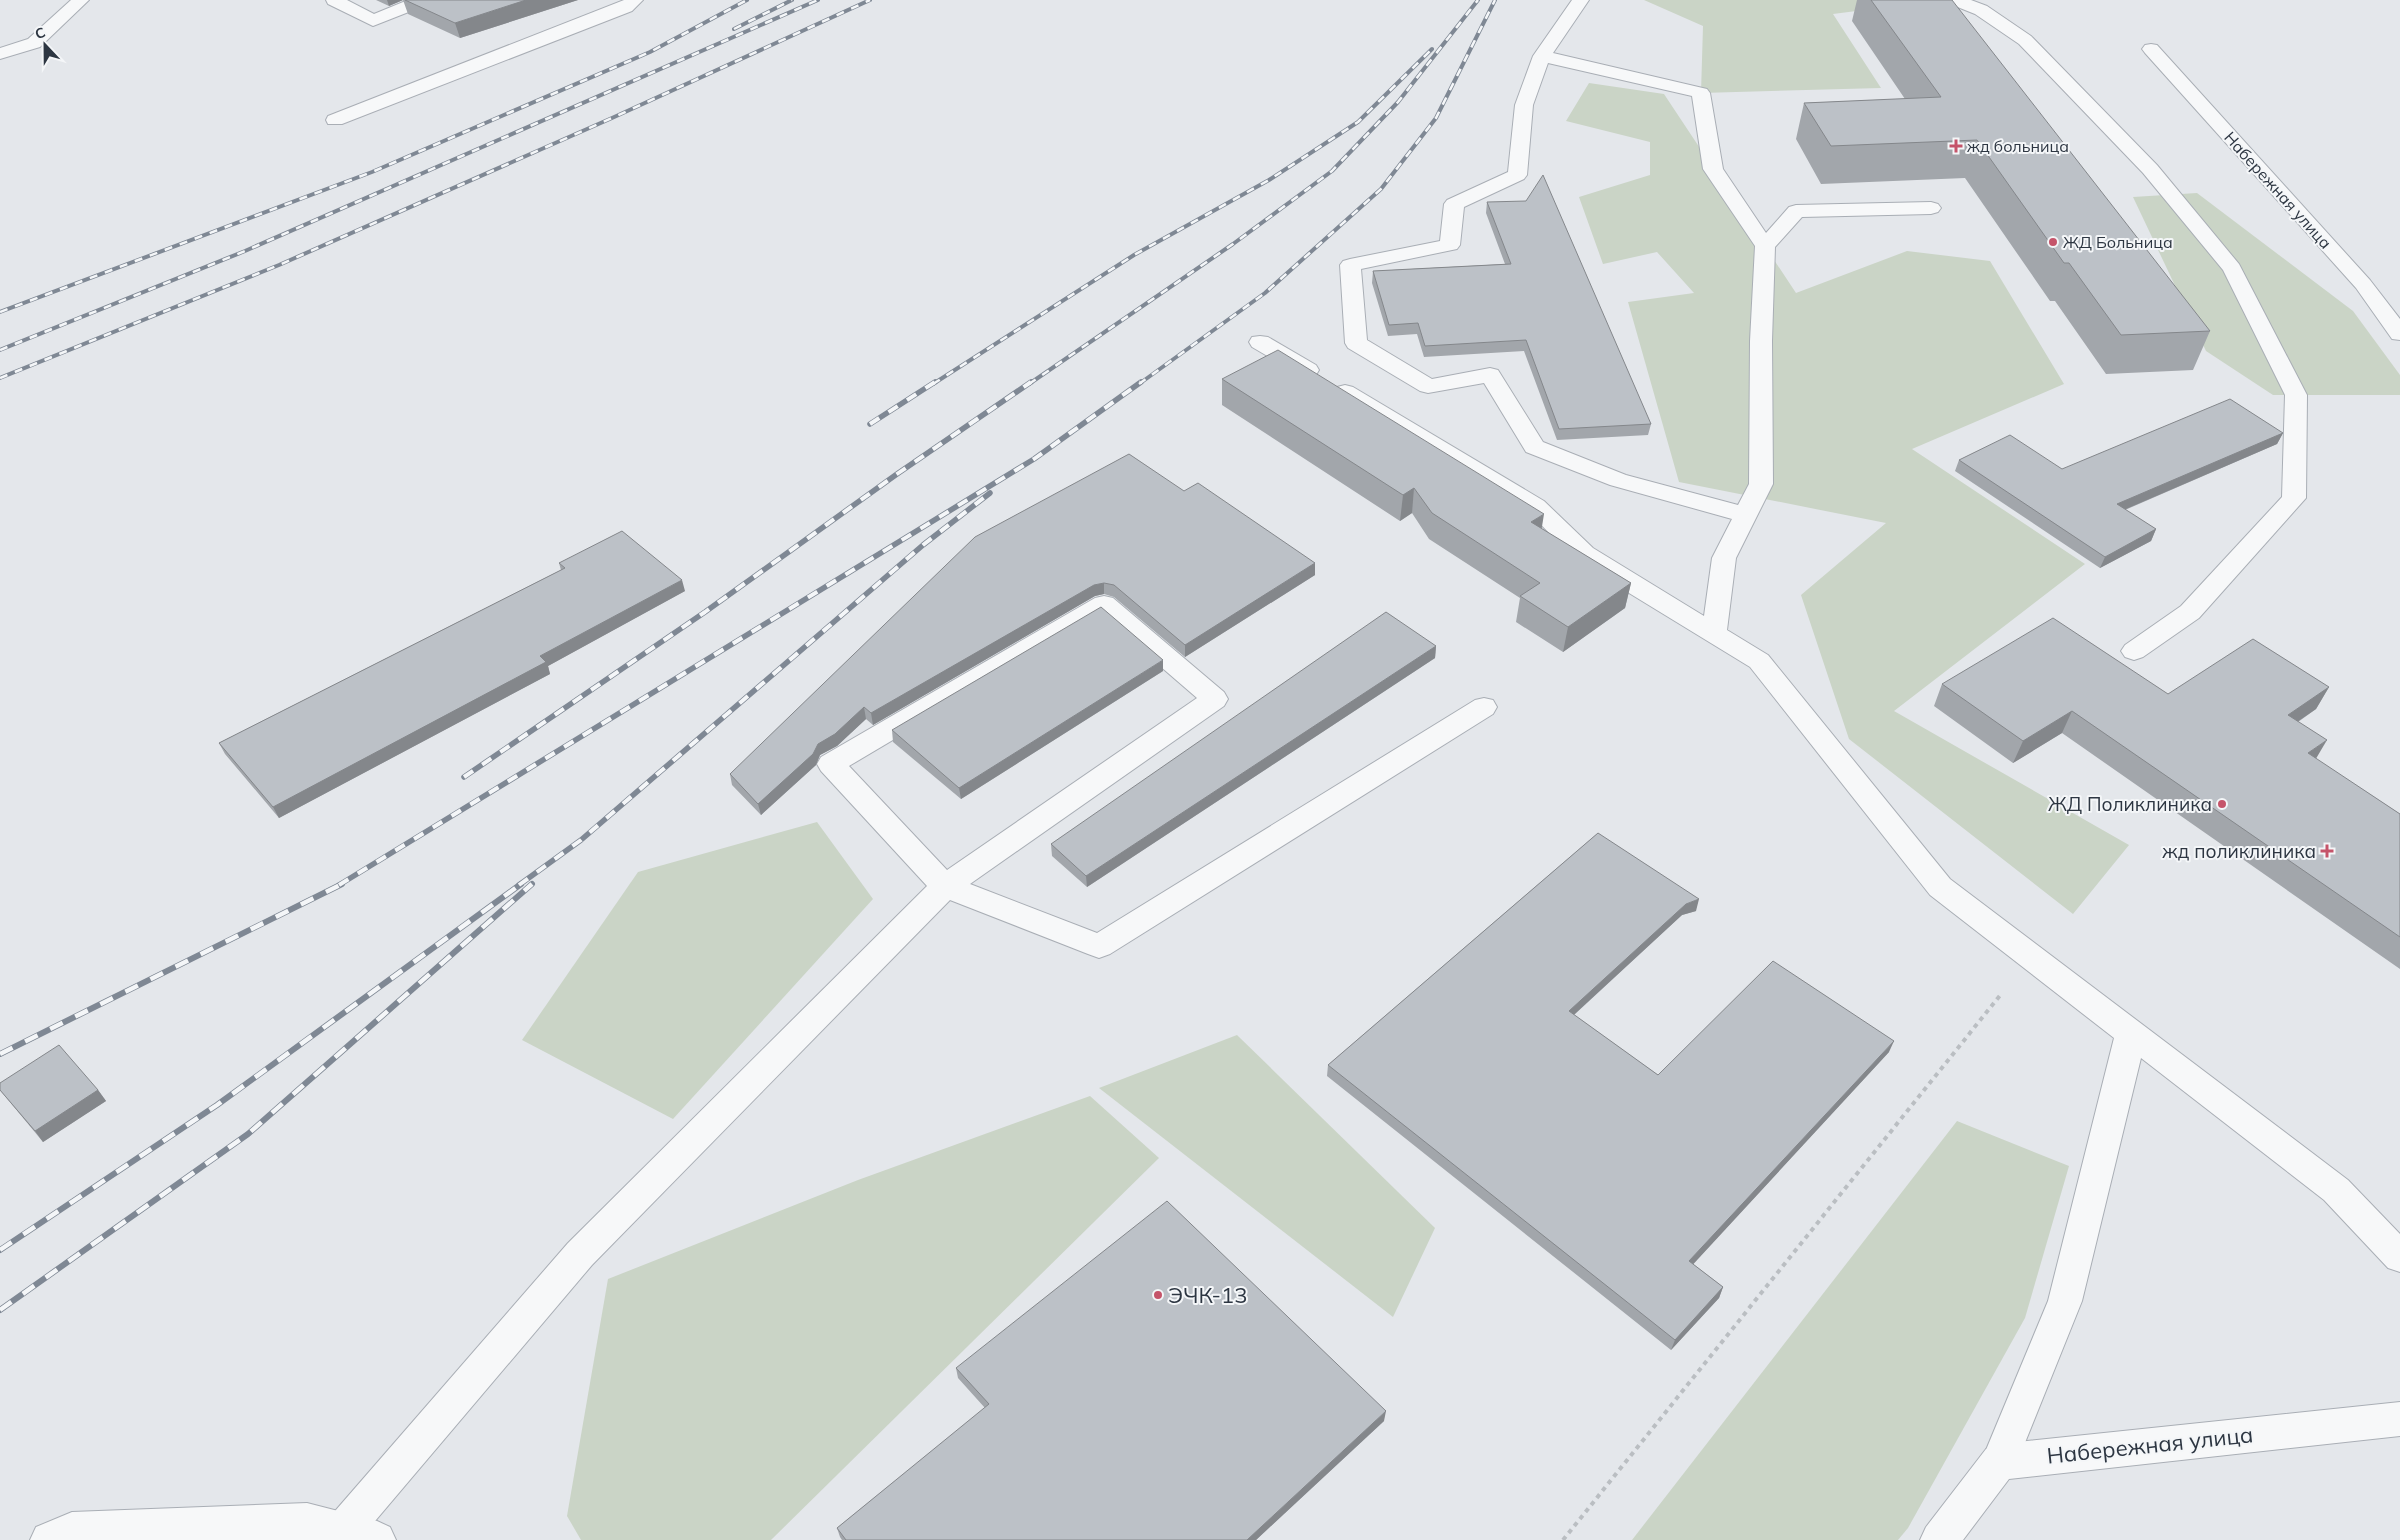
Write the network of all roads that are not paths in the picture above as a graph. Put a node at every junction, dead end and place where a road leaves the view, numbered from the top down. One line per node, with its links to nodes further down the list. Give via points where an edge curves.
1 (81, 0): 8 (street, via 34,43)
2 (334, 0): 3 (street, via 373,21)
3 (423, 0)
4 (634, 0): 10 (street, via 626,7)
5 (1581, 0): 9 (street)
6 (1956, 0): 17 (street, via 1980,10 2024,40 2150,169 2232,268 2296,396 2294,498 2190,612)
7 (2151, 49): 13 (street, Набережная улица, via 2363,284)
8 (0, 54)
9 (1542, 56): 12 (street, via 1701,93 1713,169); 15 (street, via 1524,105 1517,176 1454,204 1450,245 1350,265 1356,343 1428,386 1490,375 1534,447 1618,480)
10 (335, 120)
11 (1932, 208): 12 (street, via 1796,211)
12 (1765, 246): 15 (street, via 1761,341 1762,484)
13 (2400, 334)
14 (1260, 342): 16 (street, via 1536,506 1584,554)
15 (1746, 515): 16 (street, via 1724,558)
16 (1714, 634): 20 (street, via 1758,661 1940,887)
17 (2134, 651)
18 (1484, 707): 19 (street, via 1099,946)
19 (945, 886): 19 (street, via 1007,843 1215,699 1104,604 831,764); 24 (street, via 580,1254)
20 (2131, 1033): 21 (street, via 2336,1190); 23 (street, via 2065,1301)
21 (2400, 1257)
22 (2400, 1419): 23 (street, Набережная улица)
23 (1999, 1462): 27 (street)
24 (342, 1531): 25 (street, via 307,1522 72,1531); 26 (street)
25 (49, 1540)
26 (377, 1540)
27 (1939, 1540)

